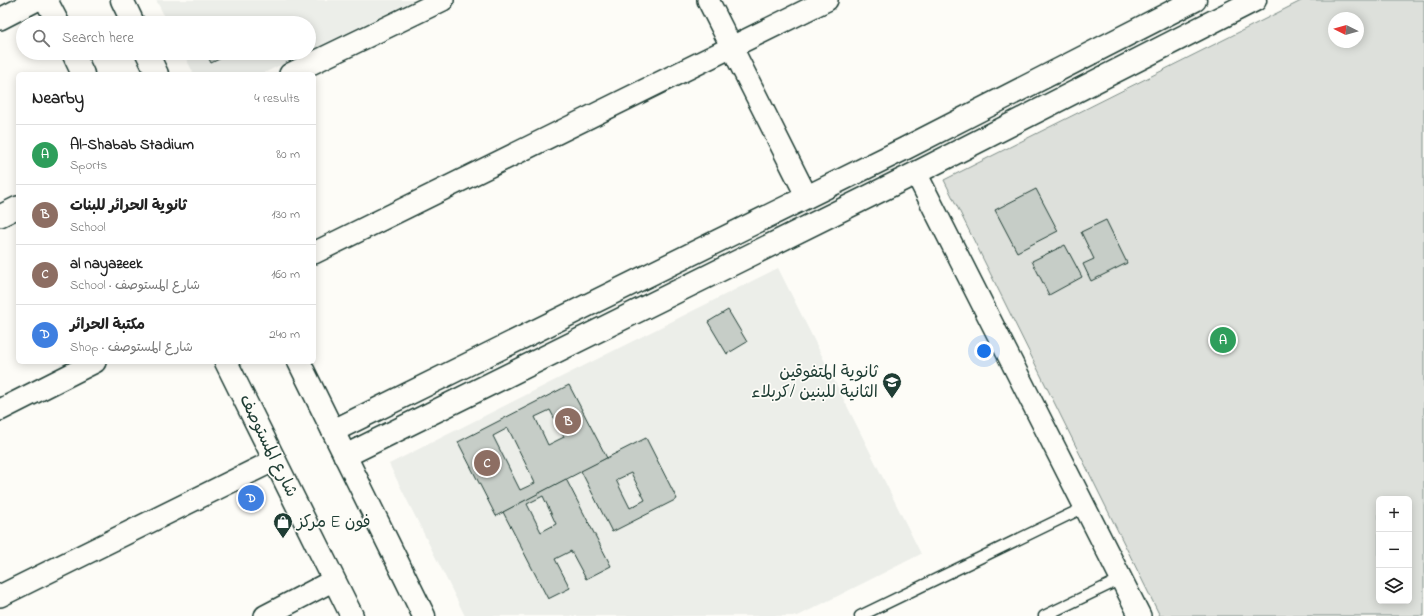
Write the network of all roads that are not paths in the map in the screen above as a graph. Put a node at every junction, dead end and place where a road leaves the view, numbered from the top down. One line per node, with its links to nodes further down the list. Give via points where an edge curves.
1 (37, 0): 11 (street)
2 (46, 0): 9 (street)
3 (122, 0): 10 (street)
4 (443, 0): 18 (street)
5 (708, 0): 12 (street)
6 (827, 0): 12 (street)
7 (1195, 0): 15 (street)
8 (1255, 0): 19 (street)
9 (54, 16)
10 (130, 16)
11 (0, 19)
12 (731, 47): 21 (street); 24 (street)
13 (76, 60): 16 (street)
14 (150, 60): 17 (street)
15 (1072, 63): 19 (street); 21 (street)
16 (82, 72)
17 (156, 72)
18 (294, 72)
19 (1085, 87): 20 (street)
20 (916, 173): 31 (street); 34 (street)
21 (807, 197): 29 (street)
22 (16, 208): 23 (street)
23 (0, 216)
24 (316, 252)
25 (91, 364): 28 (street)
26 (227, 364): 33 (street, شارع المستوصف)
27 (300, 364): 30 (street)
28 (0, 410)
29 (360, 418): 30 (street); 31 (street, via 363,434)
30 (333, 431): 32 (street)
31 (375, 441): 32 (street)
32 (345, 456): 40 (street)
33 (275, 460): 36 (street, شارع المستوصف); 37 (street)
34 (1085, 507): 35 (street); 41 (lane)
35 (1121, 579): 42 (lane); 43 (street)
36 (334, 580): 38 (street); 39 (street, شارع المستوصف)
37 (0, 596)
38 (265, 616)
39 (352, 616)
40 (424, 616)
41 (860, 616)
42 (1044, 616)
43 (1140, 616)

